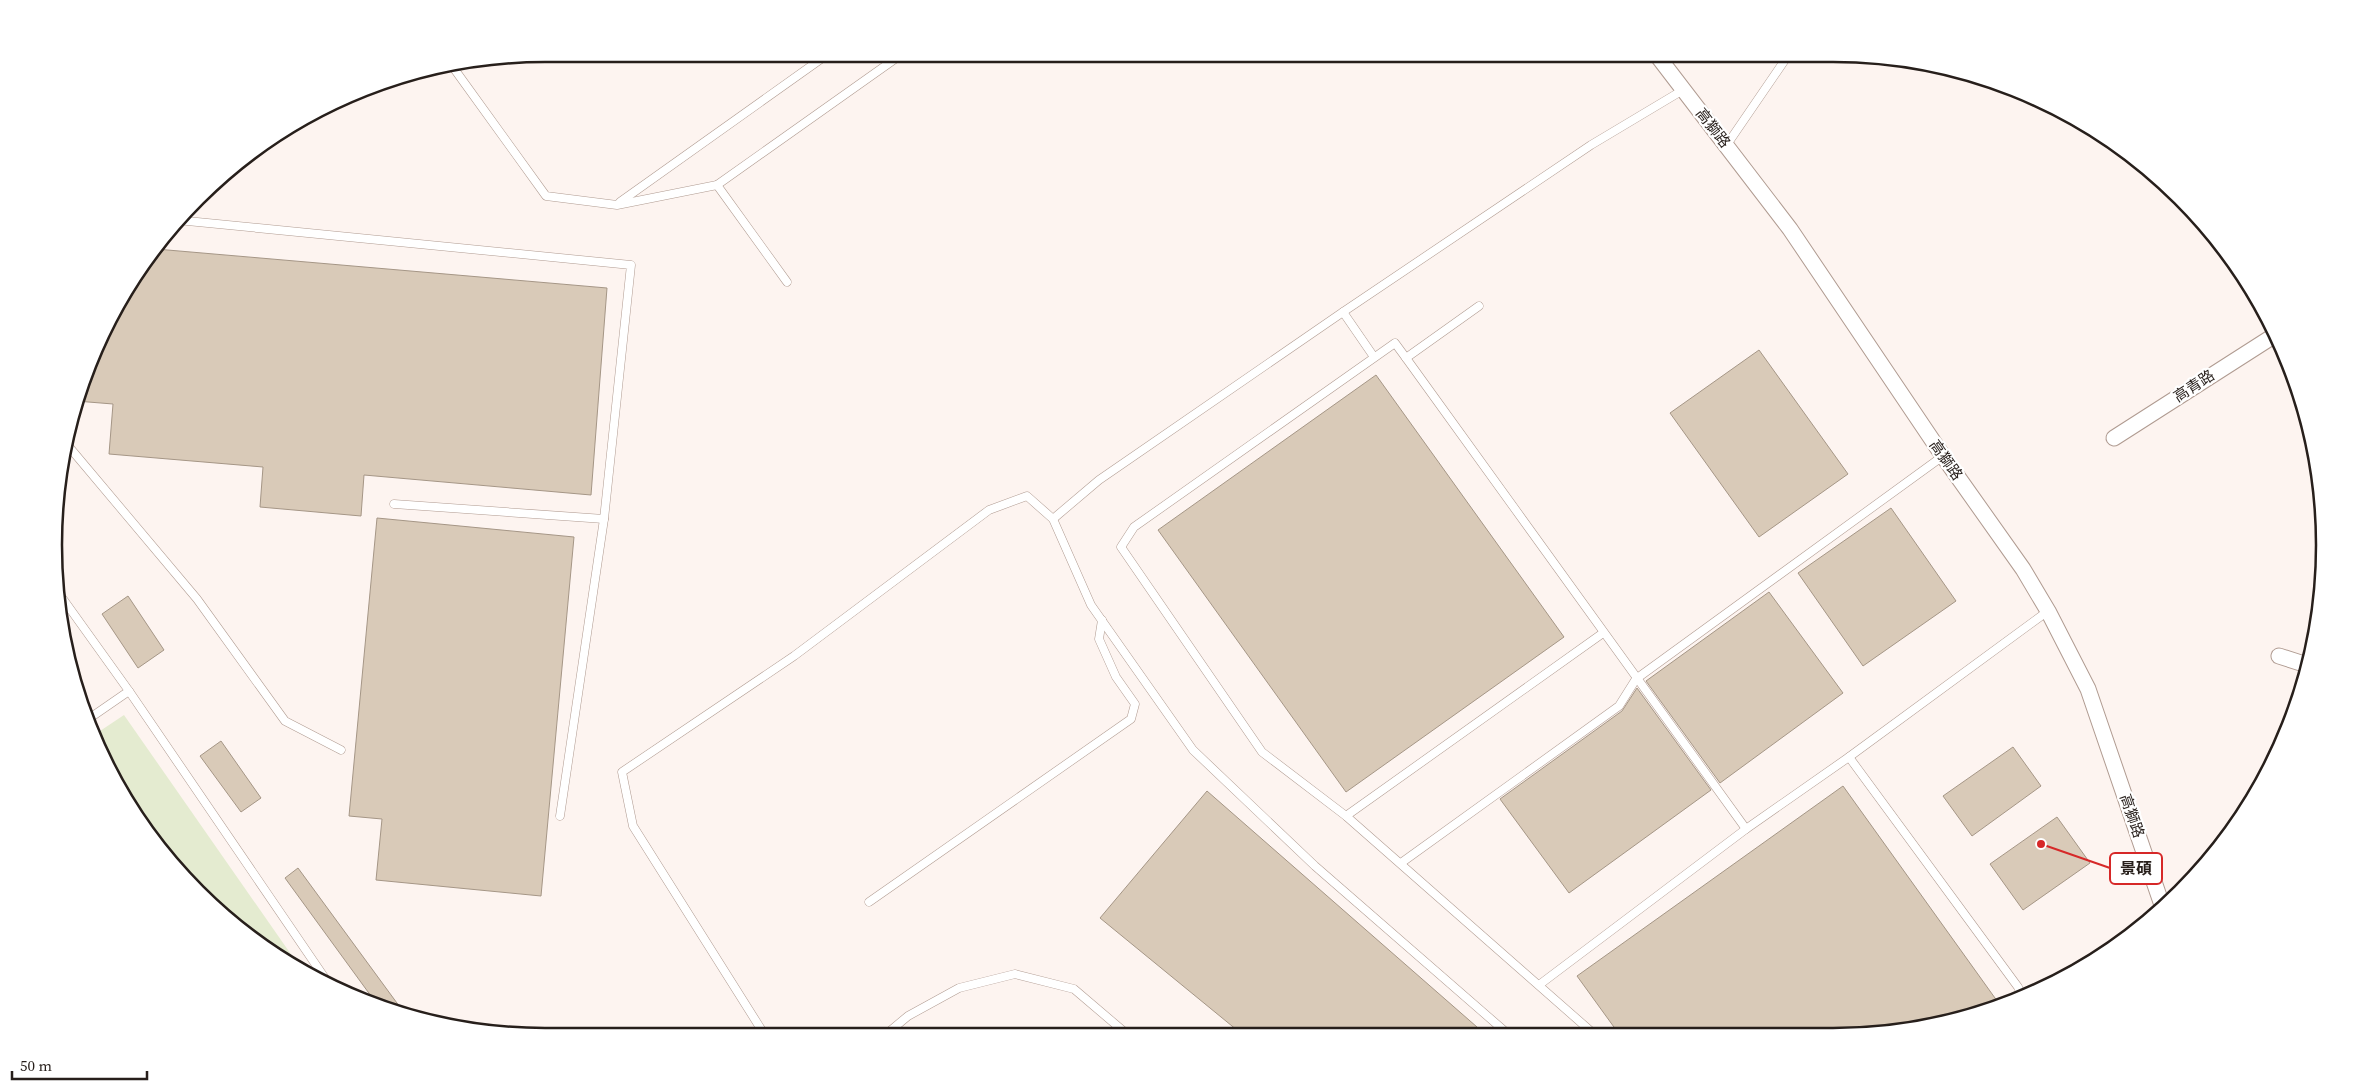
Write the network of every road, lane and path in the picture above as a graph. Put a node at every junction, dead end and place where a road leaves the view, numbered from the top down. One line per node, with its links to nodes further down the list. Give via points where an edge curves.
1 (817, 62): 9 (lane)
2 (891, 62): 8 (lane)
3 (1662, 62): 6 (street, 高獅路)
4 (1784, 62): 7 (lane)
5 (456, 71): 9 (lane, via 546,196)
6 (1683, 90): 7 (street, 高獅路); 13 (lane, via 1591,145)
7 (1726, 146): 19 (street, 高獅路, via 1790,229)
8 (717, 185): 9 (lane); 11 (lane)
9 (616, 205)
10 (188, 221): 21 (lane, via 631,266)
11 (787, 282)
12 (1479, 306): 16 (lane)
13 (1343, 312): 15 (lane); 22 (lane, via 1099,480)
14 (2269, 338): 17 (street, 高青路)
15 (1374, 357): 16 (lane, via 1395,343); 35 (lane, via 1134,527 1121,547 1262,752)
16 (1406, 358): 26 (lane)
17 (2114, 438)
18 (72, 450): 32 (lane, via 197,599 285,721)
19 (1942, 456): 24 (street, 高獅路, via 2023,569); 29 (lane)
20 (394, 504): 21 (lane)
21 (604, 519): 34 (lane)
22 (1053, 519): 25 (lane, via 1091,605); 43 (lane, via 1028,496 989,510 794,656 622,772 633,826)
23 (67, 604): 30 (lane)
24 (2048, 612): 33 (lane); 38 (street, 高獅路, via 2088,688)
25 (1102, 620): 39 (lane, via 1099,639 1116,677 1135,704 1131,720); 46 (lane, via 1194,750 1315,866)
26 (1603, 632): 29 (lane); 35 (lane)
27 (2279, 656): 28 (street)
28 (2301, 663)
29 (1636, 679): 36 (lane); 37 (lane, via 1620,706)
30 (128, 692): 31 (lane); 40 (lane)
31 (94, 716)
32 (341, 750)
33 (1849, 757): 36 (lane); 42 (lane)
34 (560, 816)
35 (1346, 816): 37 (lane)
36 (1746, 829): 41 (lane)
37 (1401, 863): 41 (lane)
38 (2160, 900)
39 (869, 902)
40 (323, 974)
41 (1539, 985): 47 (lane)
42 (2020, 991)
43 (761, 1028)
44 (894, 1028): 45 (lane, via 908,1016 959,988 1015,974 1074,989)
45 (1120, 1028)
46 (1501, 1028)
47 (1587, 1028)

